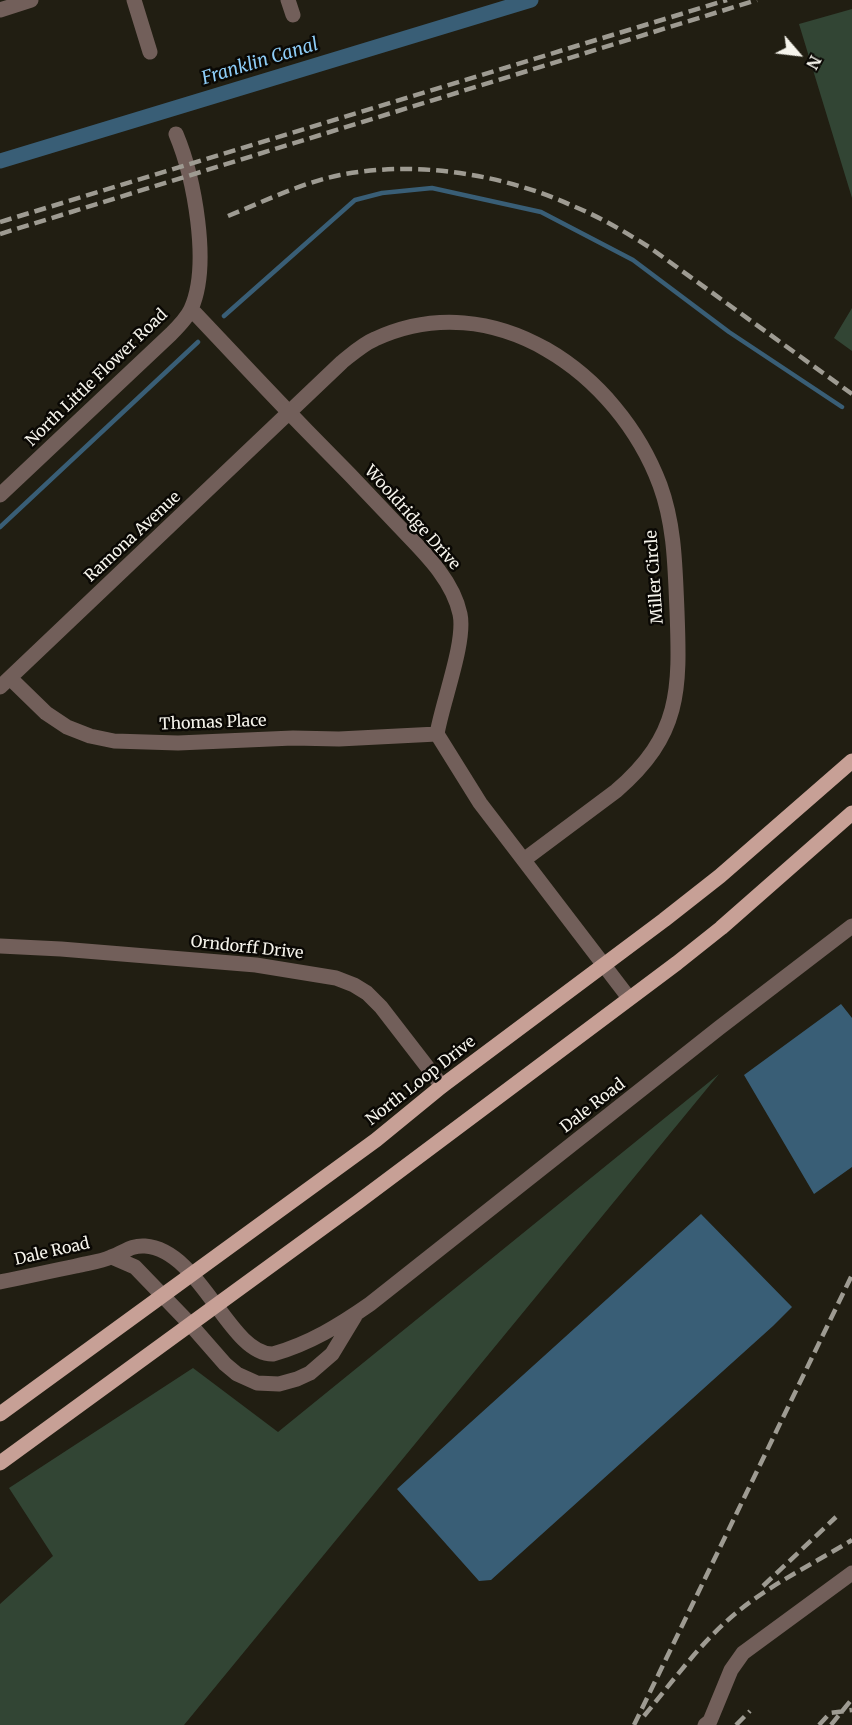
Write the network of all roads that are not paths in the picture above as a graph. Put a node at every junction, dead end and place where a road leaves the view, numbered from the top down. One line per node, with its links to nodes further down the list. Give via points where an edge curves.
1 (31, 0): 3 (street)
2 (134, 0): 4 (street)
3 (0, 10)
4 (150, 52)
5 (176, 134): 6 (street, North Little Flower Road, via 191,185 201,260)
6 (191, 309): 7 (street, Wooldridge Drive); 8 (street, North Little Flower Road, via 171,334)
7 (290, 413): 9 (street, Ramona Avenue); 10 (street, Wooldridge Drive, via 428,558 454,596 460,615 460,639); 13 (street, Miller Circle, via 342,362 376,339 417,325 452,321 484,324 510,332 553,353 586,378 637,438 660,485 671,529 679,661 677,693 660,742 630,778)
8 (0, 495)
9 (5, 683): 10 (street, Thomas Place, via 68,728 114,741 178,743)
10 (437, 734): 13 (street, via 480,803)
11 (852, 761): 16 (main road, North Loop Drive, via 720,876)
12 (852, 813): 17 (main road, via 721,928)
13 (525, 859): 16 (street)
14 (852, 926): 24 (street, Dale Road)
15 (0, 946): 18 (street, Orndorff Drive, via 255,965 336,978 367,993 381,1007)
16 (604, 966): 17 (street); 18 (main road, North Loop Drive)
17 (629, 999): 23 (main road)
18 (442, 1086): 20 (main road, North Loop Drive, via 376,1140)
19 (112, 1257): 20 (street, Dale Road, via 130,1247 160,1249); 21 (street, Dale Road); 22 (street, Dale Road, via 135,1267)
20 (191, 1274): 22 (main road, North Loop Drive); 23 (street, Dale Road)
21 (0, 1282)
22 (162, 1295): 25 (street, Dale Road); 26 (main road, North Loop Drive)
23 (217, 1305): 24 (street, Dale Road, via 254,1350 266,1354 282,1352 315,1338); 25 (main road)
24 (357, 1313): 25 (street, Dale Road, via 342,1340 321,1365 279,1384 257,1383 237,1374)
25 (190, 1324): 27 (main road)
26 (0, 1414)
27 (0, 1462)
28 (852, 1573): 29 (street, via 743,1653)
29 (705, 1725)

